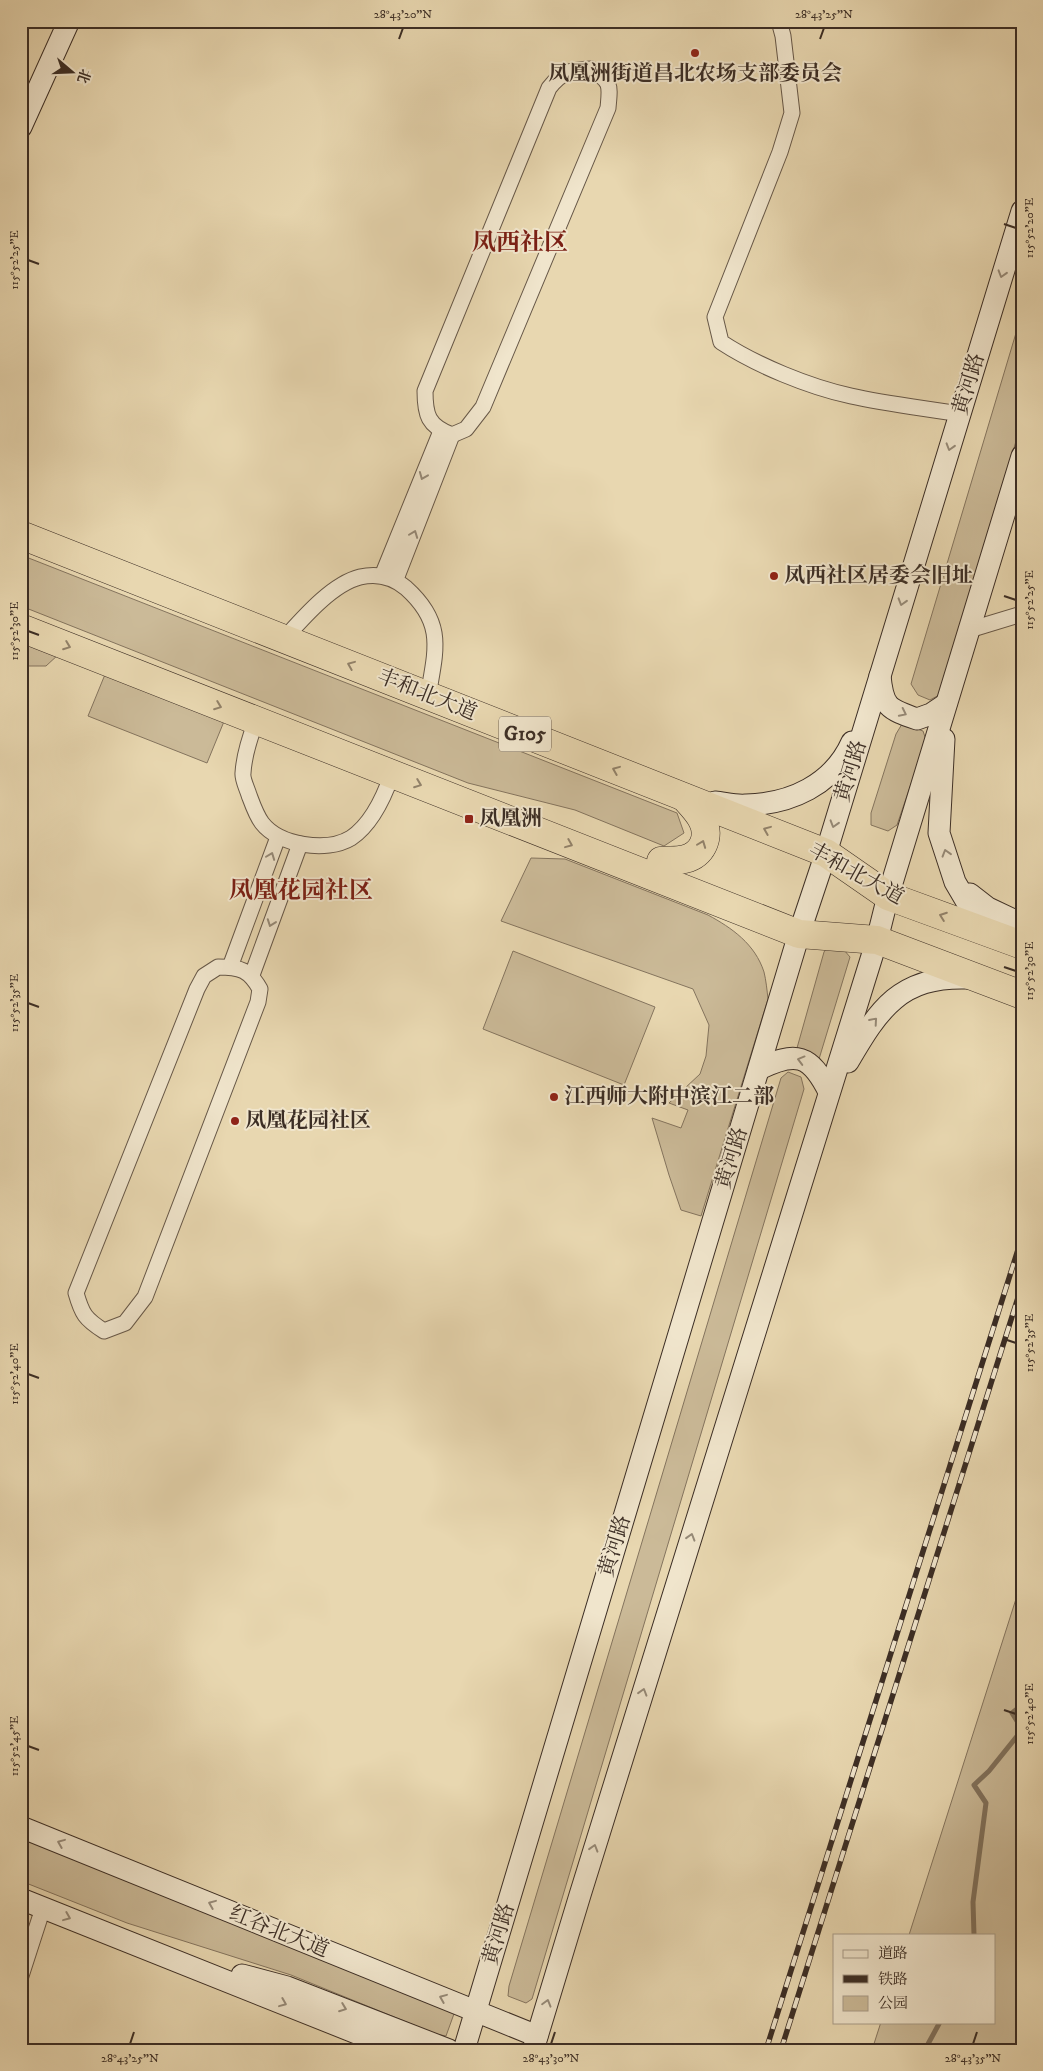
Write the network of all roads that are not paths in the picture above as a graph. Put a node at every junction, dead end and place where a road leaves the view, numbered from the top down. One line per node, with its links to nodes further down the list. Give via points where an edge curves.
1 (69, 21): 3 (main road)
2 (779, 21): 5 (street, via 792,114 714,317 721,342 751,360 850,396)
3 (21, 127)
4 (1022, 211): 5 (main road, 黄河路, one-way to 5)
5 (960, 414): 14 (main road, 黄河路, one-way to 14)
6 (447, 433): 6 (street, via 466,429 482,407 608,108 610,89 606,78 592,68 558,76 549,88 425,391 429,420); 9 (street)
7 (1022, 456): 12 (main road)
8 (21, 535): 13 (highway, 丰和北大道 / G105)
9 (389, 578): 13 (street, via 360,577 340,586); 15 (street, via 420,601 432,622 436,649)
10 (1022, 614): 12 (street)
11 (21, 628): 17 (highway, one-way to 17)
12 (969, 630): 16 (main road)
13 (284, 639): 15 (highway, 丰和北大道 / G105, one-way to 13)
14 (880, 675): 16 (main road, one-way to 16, via 882,698 901,714 917,719); 19 (main road, via 845,757 818,786 766,804 744,806); 23 (main road, 黄河路, one-way to 23)
15 (428, 696): 19 (highway, 丰和北大道 / G105, one-way to 15)
16 (946, 704): 25 (main road); 27 (main road, one-way to 16, via 972,911 955,882 939,833)
17 (256, 721): 18 (highway); 21 (street, via 242,774 262,822)
18 (392, 774): 20 (highway, one-way to 20); 22 (street, via 374,814 349,839 320,845)
19 (685, 798): 23 (highway, 丰和北大道 / G105, one-way to 19); 24 (highway, one-way to 19, via 686,859 699,853 706,839 706,827 700,815)
20 (461, 801): 24 (highway, via 571,824); 26 (highway, one-way to 26)
21 (278, 837): 22 (street); 29 (street, one-way to 21)
22 (300, 844): 30 (street, one-way to 30)
23 (826, 853): 25 (highway, 丰和北大道 / G105); 26 (main road, 黄河路)
24 (661, 861): 26 (highway)
25 (888, 896): 27 (highway, 丰和北大道 / G105, one-way to 25); 28 (main road)
26 (801, 927): 28 (highway); 33 (main road, 黄河路)
27 (1014, 935)
28 (877, 940): 31 (highway); 34 (main road)
29 (230, 967): 30 (street); 30 (street, via 218,967 204,976 76,1293 82,1313 104,1331 125,1323 145,1297 258,1002 260,989)
30 (252, 975)
31 (978, 979): 32 (highway); 34 (main road, one-way to 31, via 871,1024 901,993 923,982 945,977)
32 (1022, 995)
33 (759, 1069): 34 (main road, one-way to 33, via 820,1073 809,1062 780,1059); 40 (main road, 黄河路)
34 (830, 1092): 41 (main road, one-way to 34)
35 (21, 1827): 40 (main road, 红谷北大道, one-way to 35)
36 (21, 1899): 37 (main road)
37 (43, 1908): 38 (main road, one-way to 38); 39 (street)
38 (146, 1948): 42 (main road, one-way to 42); 43 (main road, one-way to 43, via 287,1987)
39 (21, 1976)
40 (476, 2011): 41 (main road, 红谷北大道); 44 (main road, 黄河路)
41 (535, 2043)
42 (399, 2050)
43 (449, 2050)
44 (464, 2050)

